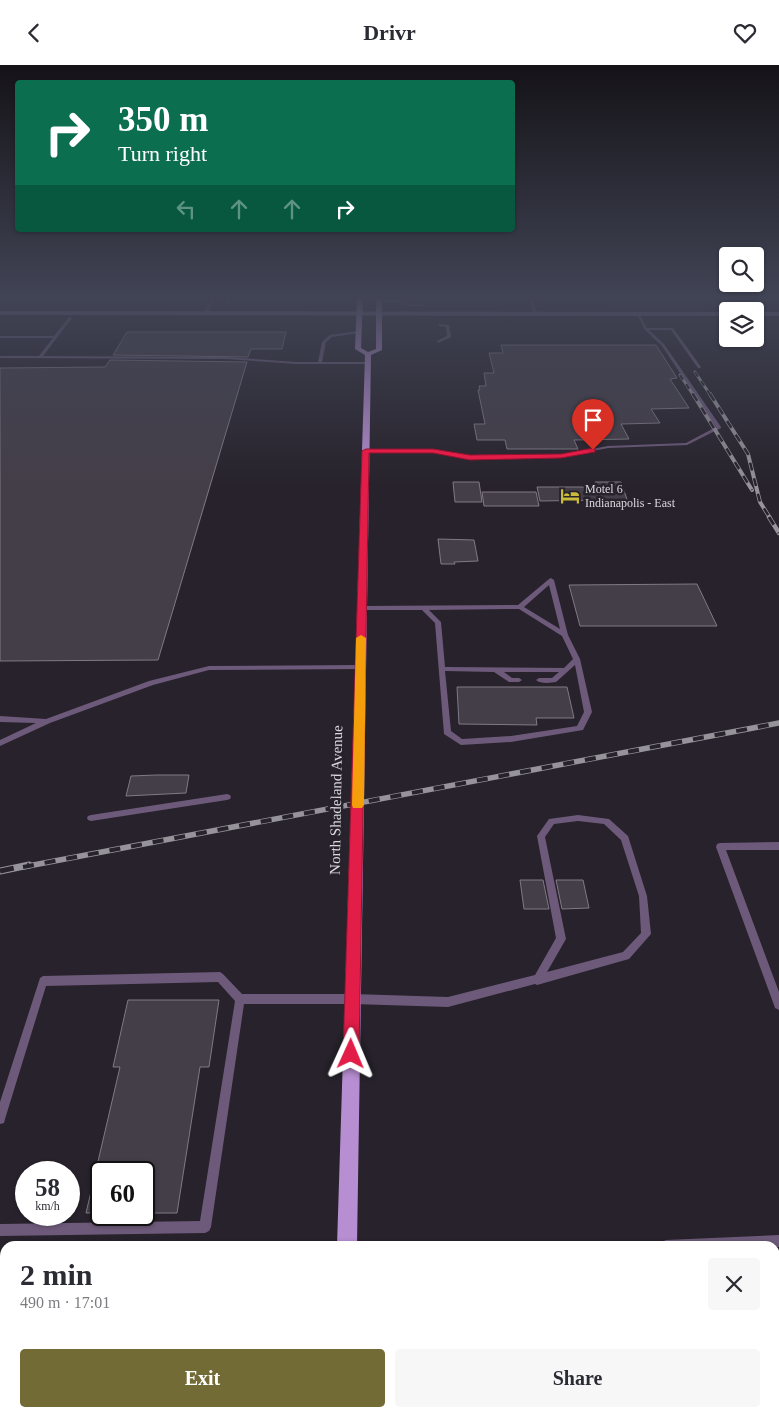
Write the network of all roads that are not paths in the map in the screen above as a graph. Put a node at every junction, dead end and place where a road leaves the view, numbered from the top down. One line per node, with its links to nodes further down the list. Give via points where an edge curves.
1 (256, 361): 4 (lane)
2 (675, 361): 7 (lane, via 719,427 687,444 608,447 561,456 470,457 433,451)
3 (696, 361): 6 (lane)
4 (320, 363): 5 (lane)
5 (368, 363): 7 (main road, North Shadeland Avenue)
6 (700, 367)
7 (366, 451): 8 (main road, North Shadeland Avenue)
8 (362, 607): 9 (lane); 13 (main road, North Shadeland Avenue)
9 (423, 607): 10 (lane); 14 (lane, via 438,622)
10 (520, 607): 11 (lane); 11 (lane, via 550,581)
11 (565, 635): 12 (lane)
12 (577, 659): 14 (lane, via 588,712 580,728 511,739 460,742 446,732); 16 (lane)
13 (361, 667): 20 (lane, via 209,668 151,683); 27 (main road, North Shadeland Avenue)
14 (442, 669): 15 (lane)
15 (494, 669): 16 (lane); 17 (lane, via 512,679)
16 (566, 670): 18 (lane, via 554,679)
17 (519, 679)
18 (539, 680)
19 (0, 719): 20 (lane)
20 (47, 721): 21 (lane)
21 (0, 743)
22 (227, 797): 23 (lane)
23 (91, 818)
24 (779, 846): 28 (lane, via 720,847)
25 (537, 980): 25 (lane, via 626,956 646,934 643,896 625,838 606,821 552,821 541,836 561,939); 27 (lane, via 448,1002)
26 (240, 999): 27 (lane); 29 (lane, via 220,977 43,981); 30 (lane, via 205,1227)
27 (353, 999): 31 (main road, North Shadeland Avenue)
28 (779, 1005)
29 (0, 1119)
30 (0, 1230)
31 (346, 1241)

